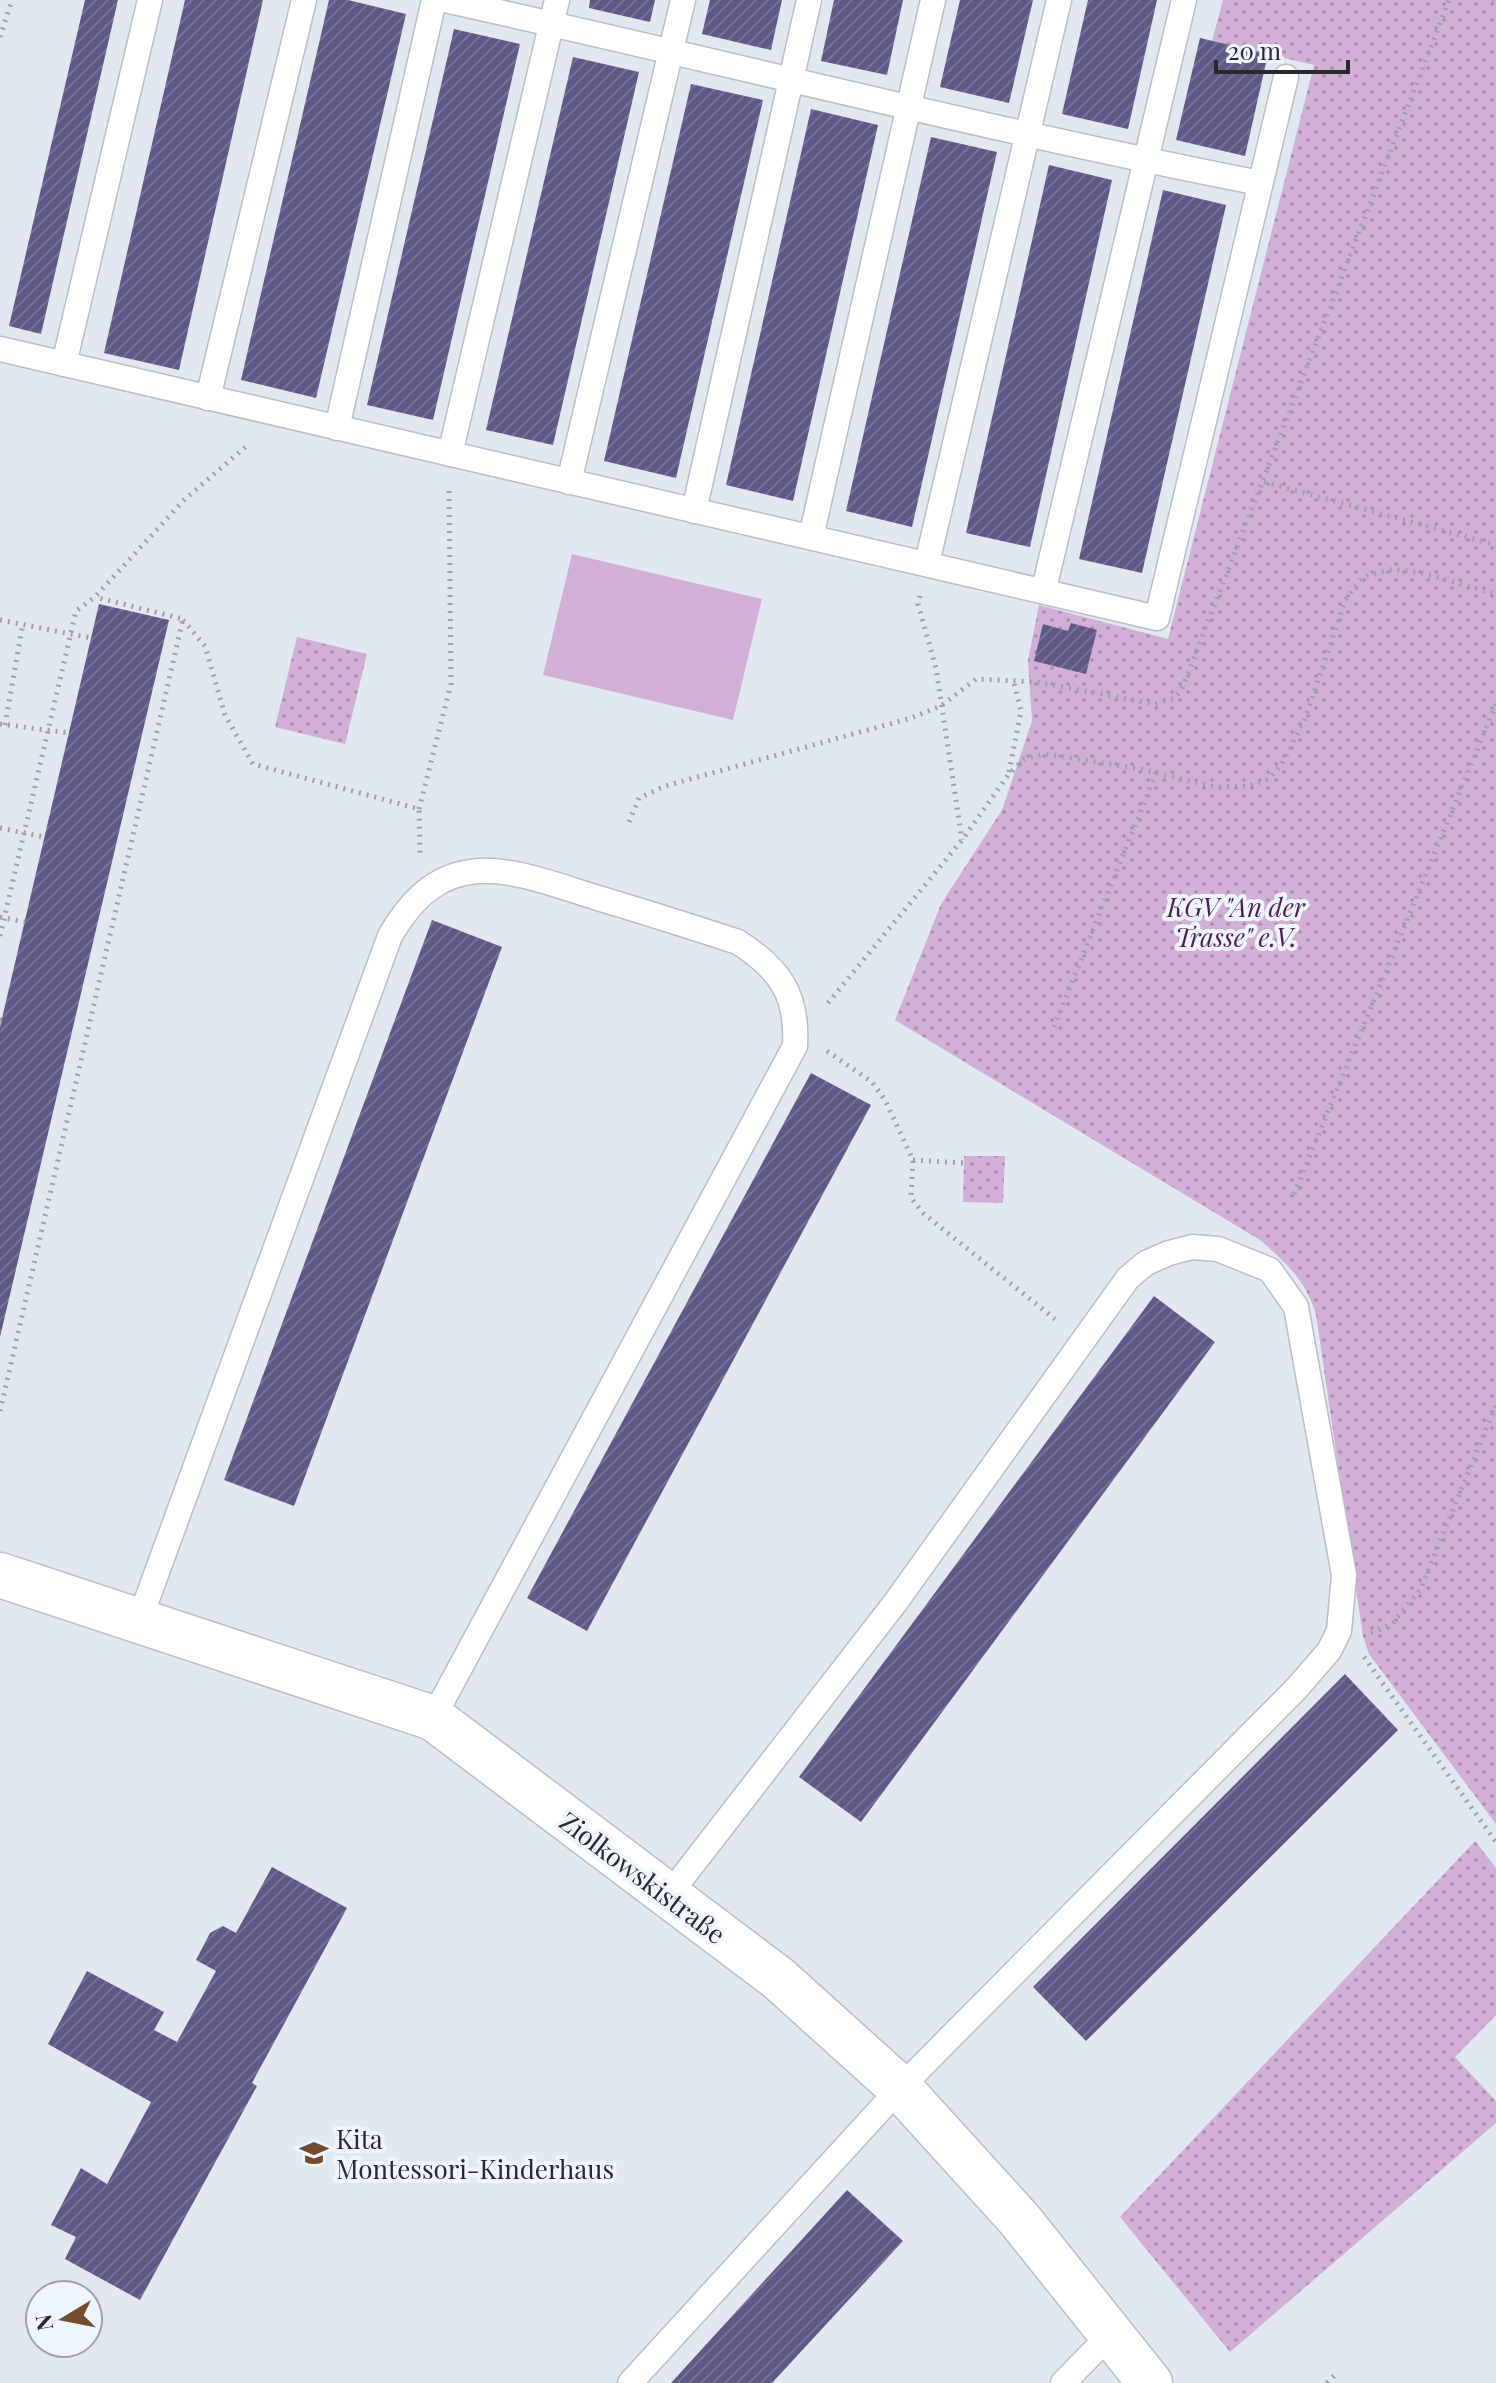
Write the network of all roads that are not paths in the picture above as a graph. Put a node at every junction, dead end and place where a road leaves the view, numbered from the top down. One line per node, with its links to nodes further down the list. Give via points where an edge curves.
1 (150, 0): 19 (lane)
2 (304, 0): 20 (lane)
3 (434, 0): 21 (lane)
4 (445, 0): 10 (lane)
5 (683, 0): 11 (lane)
6 (809, 0): 13 (lane)
7 (933, 0): 14 (lane)
8 (1059, 0): 15 (lane)
9 (1184, 0): 16 (lane)
10 (555, 12): 11 (lane); 22 (lane)
11 (672, 49): 13 (lane); 23 (lane)
12 (1286, 77): 17 (lane)
13 (792, 82): 14 (lane); 24 (lane)
14 (910, 110): 15 (lane); 25 (lane)
15 (1029, 134): 16 (lane); 26 (lane)
16 (1145, 161): 17 (lane); 27 (lane)
17 (1260, 183): 27 (lane, via 1157,618)
18 (0, 349): 19 (lane)
19 (64, 364): 20 (lane)
20 (208, 398): 21 (lane)
21 (337, 428): 22 (lane)
22 (450, 454): 23 (lane)
23 (569, 482): 24 (lane)
24 (694, 511): 25 (lane)
25 (811, 537): 26 (lane)
26 (927, 563): 27 (lane)
27 (1044, 589)
28 (0, 1575): 29 (street, Ziolkowskistraße)
29 (139, 1621): 30 (street, Ziolkowskistraße); 30 (lane, via 390,936 405,909 449,878 507,869 738,942 767,961 785,985 796,1027 795,1046)
30 (433, 1718): 31 (street, Ziolkowskistraße)
31 (668, 1896): 32 (street, Ziolkowskistraße, via 778,1978); 32 (lane, via 895,1603 1128,1278 1146,1263 1192,1247 1218,1249 1270,1270 1296,1307 1344,1575 1348,1638 1329,1651)
32 (900, 2088): 33 (street, Ziolkowskistraße, via 1019,2219); 34 (lane)
33 (1112, 2333): 35 (lane); 36 (street, Ziolkowskistraße)
34 (630, 2383)
35 (1063, 2383)
36 (1150, 2383)

